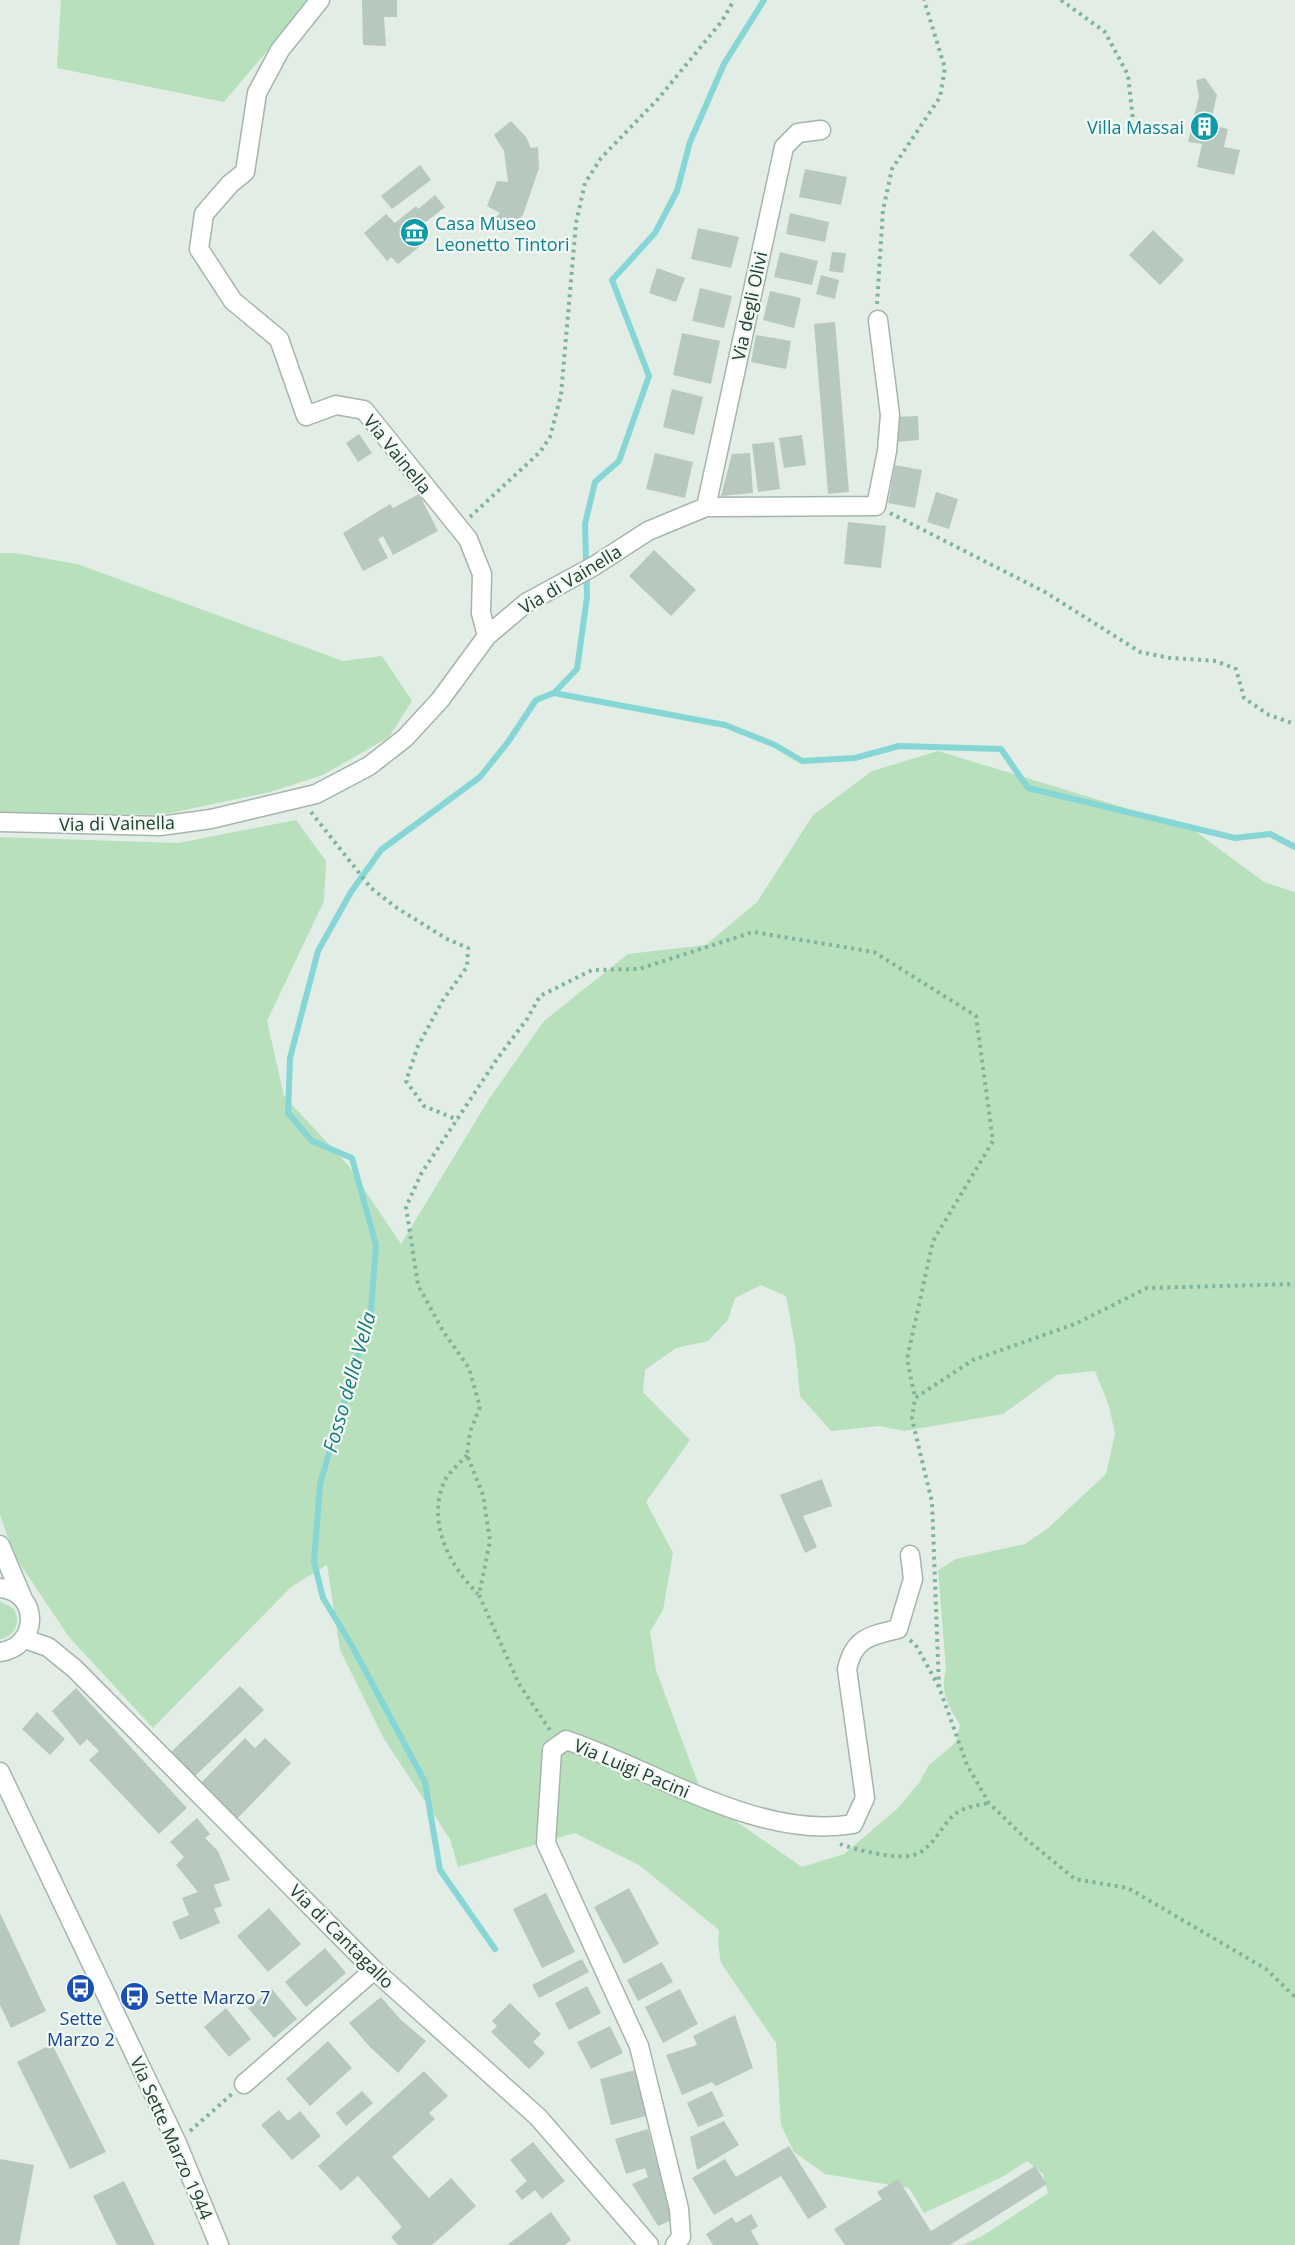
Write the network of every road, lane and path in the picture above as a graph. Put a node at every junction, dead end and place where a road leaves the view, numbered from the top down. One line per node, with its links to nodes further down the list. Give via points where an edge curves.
1 (320, 0): 10 (street, Via Vainella, via 280,50 257,93 245,172 204,214 199,249 233,301 279,339 306,416 336,405 364,410)
2 (734, 0): 10 (path, via 715,30 658,99 601,158 585,183 576,223 561,394 550,438)
3 (924, 0): 7 (path, via 945,68 939,97 892,169 883,210)
4 (1061, 0): 5 (path, via 1106,32 1128,75)
5 (1133, 120)
6 (821, 130): 9 (street, Via degli Olivi, via 798,133 784,147)
7 (878, 320): 8 (street, via 890,415)
8 (876, 506): 9 (street, Via di Vainella); 12 (path, via 1045,592 1140,652 1216,661 1236,669 1244,698 1269,716)
9 (706, 507): 11 (street, Via di Vainella, via 648,531 526,603)
10 (459, 528): 11 (street, Via Vainella, via 468,539 482,574 481,613)
11 (487, 636): 13 (street, Via di Vainella, via 440,700 405,738 342,782)
12 (1295, 724)
13 (298, 797): 14 (street, Via di Vainella, via 211,819 159,826); 15 (path, via 370,887 397,908 468,948 467,967 443,1000 418,1046 406,1081 423,1106)
14 (0, 822)
15 (458, 1120): 17 (path, via 540,996 592,970 639,969 753,932 874,952 976,1016 993,1141 933,1241 907,1359); 18 (path, via 421,1174 406,1207 418,1285 469,1368 480,1407 470,1432)
16 (1295, 1284): 17 (path, via 1147,1288 1075,1324 973,1360)
17 (915, 1398): 27 (path, via 912,1419 932,1502)
18 (467, 1455): 22 (path, via 483,1495 490,1540); 22 (path, via 446,1479 437,1507 444,1546 461,1577)
19 (0, 1545): 23 (street)
20 (910, 1555): 24 (street, via 913,1579)
21 (0, 1588): 23 (street)
22 (479, 1595): 28 (path, via 519,1684 550,1731)
23 (24, 1600): 25 (street, via 31,1620)
24 (898, 1629): 27 (path, via 918,1647); 31 (street, Via Luigi Pacini, via 858,1642 850,1653 847,1669 865,1798 853,1824)
25 (25, 1638): 26 (street); 32 (street, Via di Cantagallo, via 48,1647 75,1670)
26 (1, 1653)
27 (939, 1687): 30 (path, via 967,1764)
28 (566, 1740): 31 (street, Via Luigi Pacini, via 684,1792 776,1821); 38 (street, Via Luigi Pacini, via 552,1750 546,1843 639,2046 679,2209 681,2236)
29 (0, 1772): 35 (street, Via Sette Marzo 1944)
30 (989, 1803): 31 (path, via 954,1815 939,1836 914,1855 882,1854 841,1845); 33 (path, via 1075,1879 1128,1888 1266,1969)
31 (827, 1829)
32 (374, 1970): 34 (street); 37 (street, Via di Cantagallo, via 538,2117)
33 (1295, 1997)
34 (244, 2084): 35 (path)
35 (177, 2143): 36 (street, Via Sette Marzo 1944)
36 (219, 2245)
37 (650, 2245)
38 (675, 2245)

